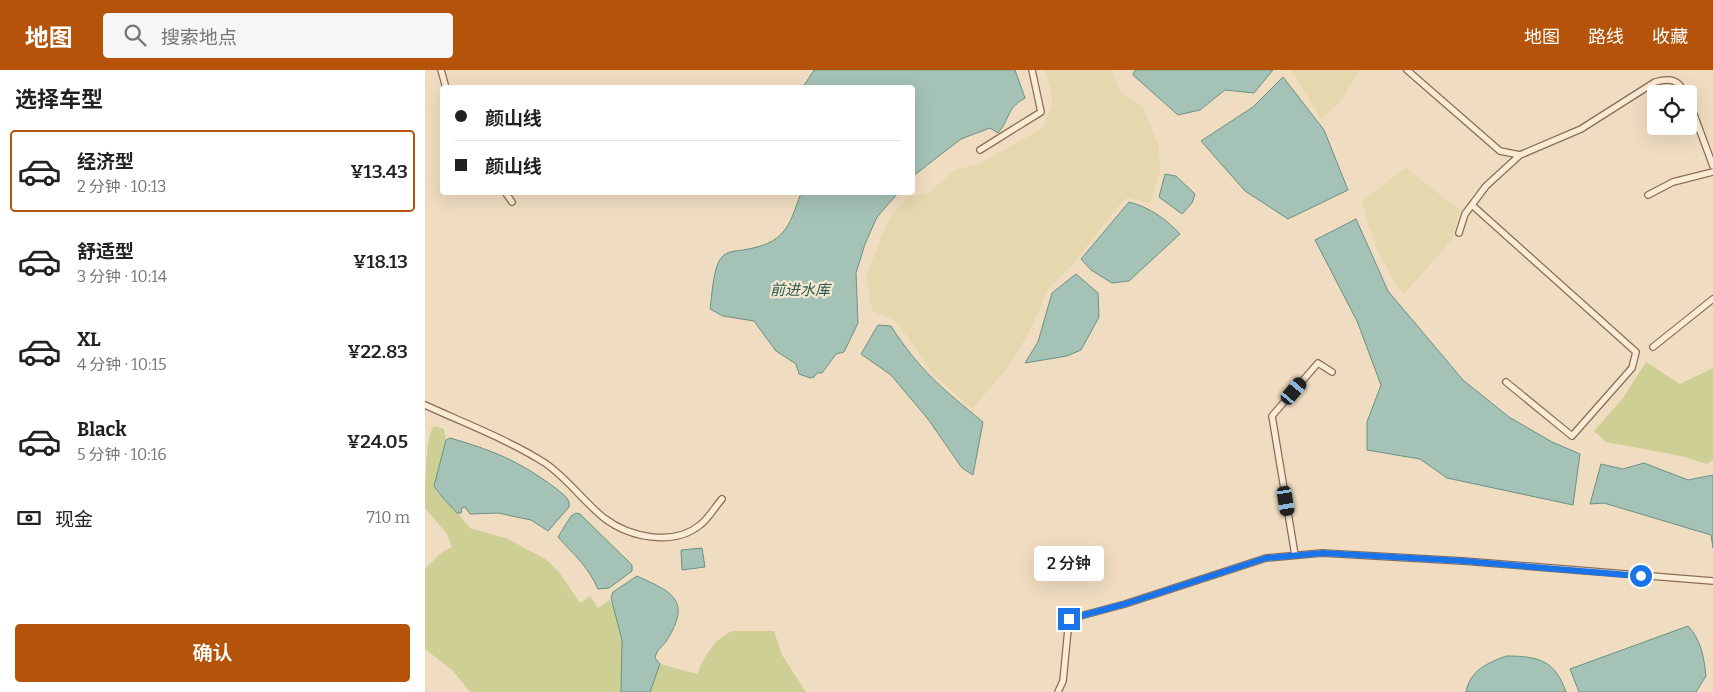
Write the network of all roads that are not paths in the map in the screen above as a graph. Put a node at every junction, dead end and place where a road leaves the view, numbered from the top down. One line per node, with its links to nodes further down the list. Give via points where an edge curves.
1 (443, 70): 4 (street)
2 (1032, 70): 9 (street, via 1041,112)
3 (1407, 70): 10 (street, via 1500,151)
4 (446, 85)
5 (1650, 85): 6 (street, via 1667,78)
6 (1681, 85)
7 (1647, 87): 10 (street, via 1581,129)
8 (1697, 123): 11 (street)
9 (980, 150)
10 (1520, 155): 16 (street, via 1486,186)
11 (1713, 166)
12 (1713, 172): 14 (street, via 1673,182)
13 (507, 195): 15 (street)
14 (1648, 195)
15 (512, 202)
16 (1472, 206): 17 (street); 21 (street, via 1636,352 1632,368 1572,436)
17 (1459, 233)
18 (1713, 299): 19 (street)
19 (1653, 347)
20 (1332, 372): 24 (street, via 1318,363 1272,416)
21 (1507, 382)
22 (425, 405): 23 (street, via 540,460 604,518 632,533 664,538 683,536 701,525)
23 (722, 499)
24 (1295, 555): 25 (street, via 1323,553 1463,561); 26 (street, via 1266,558 1069,619 1063,681)
25 (1713, 581)
26 (1058, 692)

